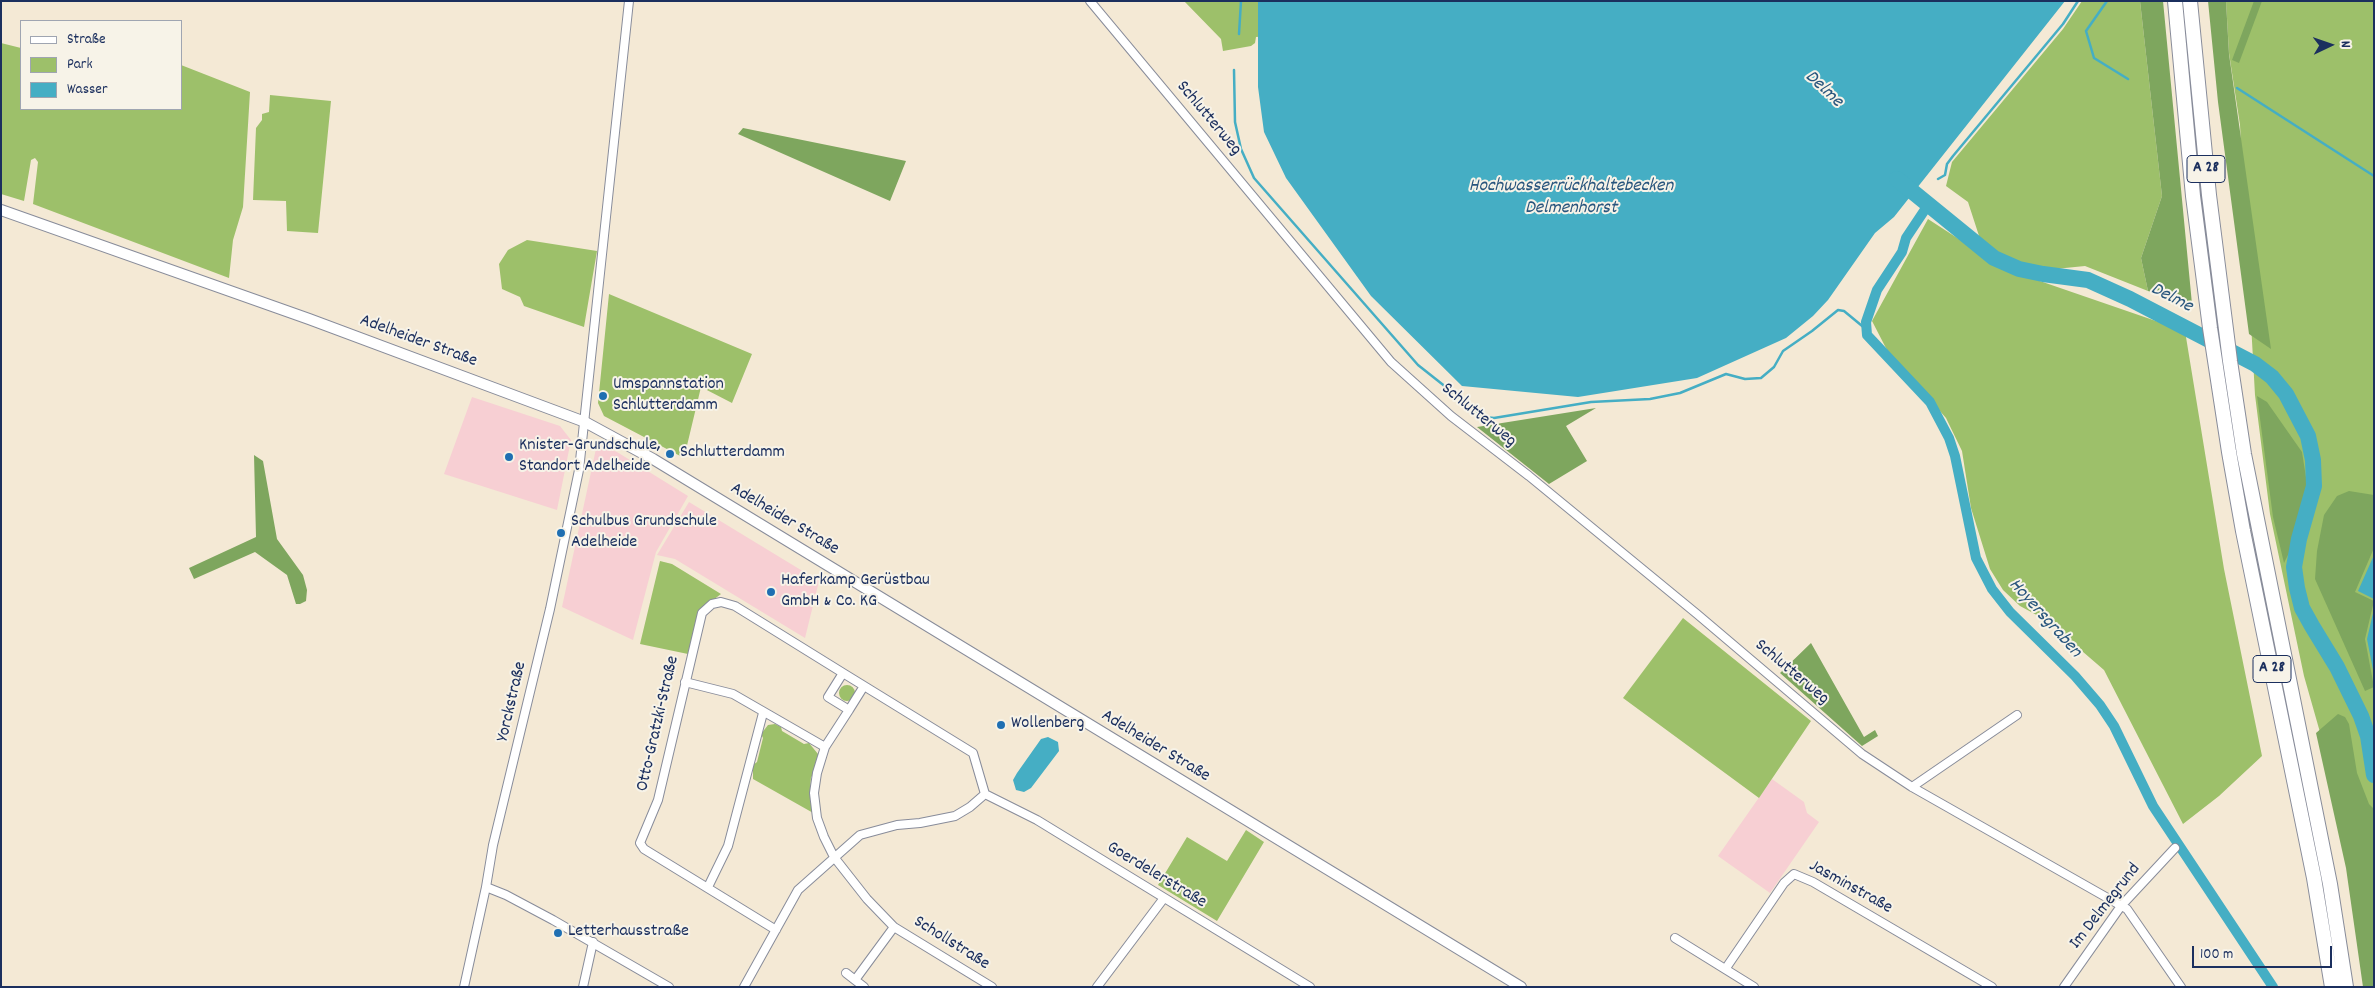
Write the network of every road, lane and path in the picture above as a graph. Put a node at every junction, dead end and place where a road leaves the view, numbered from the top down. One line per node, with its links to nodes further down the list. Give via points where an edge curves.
1 (628, 1): 6 (street)
2 (1090, 1): 14 (street, Schlutterweg, via 1391,362 1451,416 1697,614 1862,754)
3 (2175, 1): 42 (highway, A 28, via 2193,196 2210,328 2243,531 2298,796)
4 (2190, 1): 43 (highway, A 28, via 2230,361 2258,528 2330,884)
5 (1, 210): 6 (main road, Adelheider Straße, via 309,318)
6 (585, 422): 18 (street, Yorckstraße, via 570,519); 37 (main road, Adelheider Straße, via 653,459)
7 (844, 673): 8 (street, Otto-Gratzki-Straße, via 735,606 721,602 712,604 702,613); 9 (street); 10 (street, via 828,697)
8 (685, 682): 11 (street, via 733,694); 19 (street, Otto-Gratzki-Straße, via 658,800 640,843 644,850)
9 (864, 686): 10 (street, Schollstraße); 15 (street, via 973,753)
10 (849, 710): 13 (street, Schollstraße)
11 (763, 713): 13 (street); 19 (street, via 728,846)
12 (2017, 715): 14 (street)
13 (826, 747): 17 (street, Schollstraße, via 816,773 814,792 817,818)
14 (1912, 787): 21 (street, Schlutterweg)
15 (985, 794): 17 (street, via 955,816 897,825 860,835); 20 (street, Goerdelerstraße, via 1036,820)
16 (2175, 848): 21 (street, Im Delmegrund)
17 (834, 857): 22 (street, Schollstraße, via 867,900); 23 (street, via 798,890)
18 (486, 887): 25 (street); 29 (street, Yorckstraße)
19 (708, 887): 23 (street, Otto-Gratzki-Straße)
20 (1164, 898): 35 (street); 36 (street, Goerdelerstraße)
21 (2121, 906): 40 (street, Im Delmegrund); 41 (street, Schlutterweg, via 2127,909)
22 (894, 927): 28 (street, Schollstraße); 34 (street, Schollstraße)
23 (776, 930): 32 (street)
24 (1675, 938): 26 (street)
25 (593, 942): 30 (street); 31 (street)
26 (1726, 968): 38 (street); 39 (street, Jasminstraße, via 1784,883 1794,874)
27 (846, 973): 28 (street)
28 (855, 980): 33 (street)
29 (464, 987)
30 (583, 987)
31 (670, 987)
32 (744, 987)
33 (864, 987)
34 (992, 987)
35 (1097, 987)
36 (1310, 987)
37 (1520, 987)
38 (1754, 987)
39 (1992, 987)
40 (2064, 987)
41 (2181, 987)
42 (2332, 987)
43 (2346, 987)

